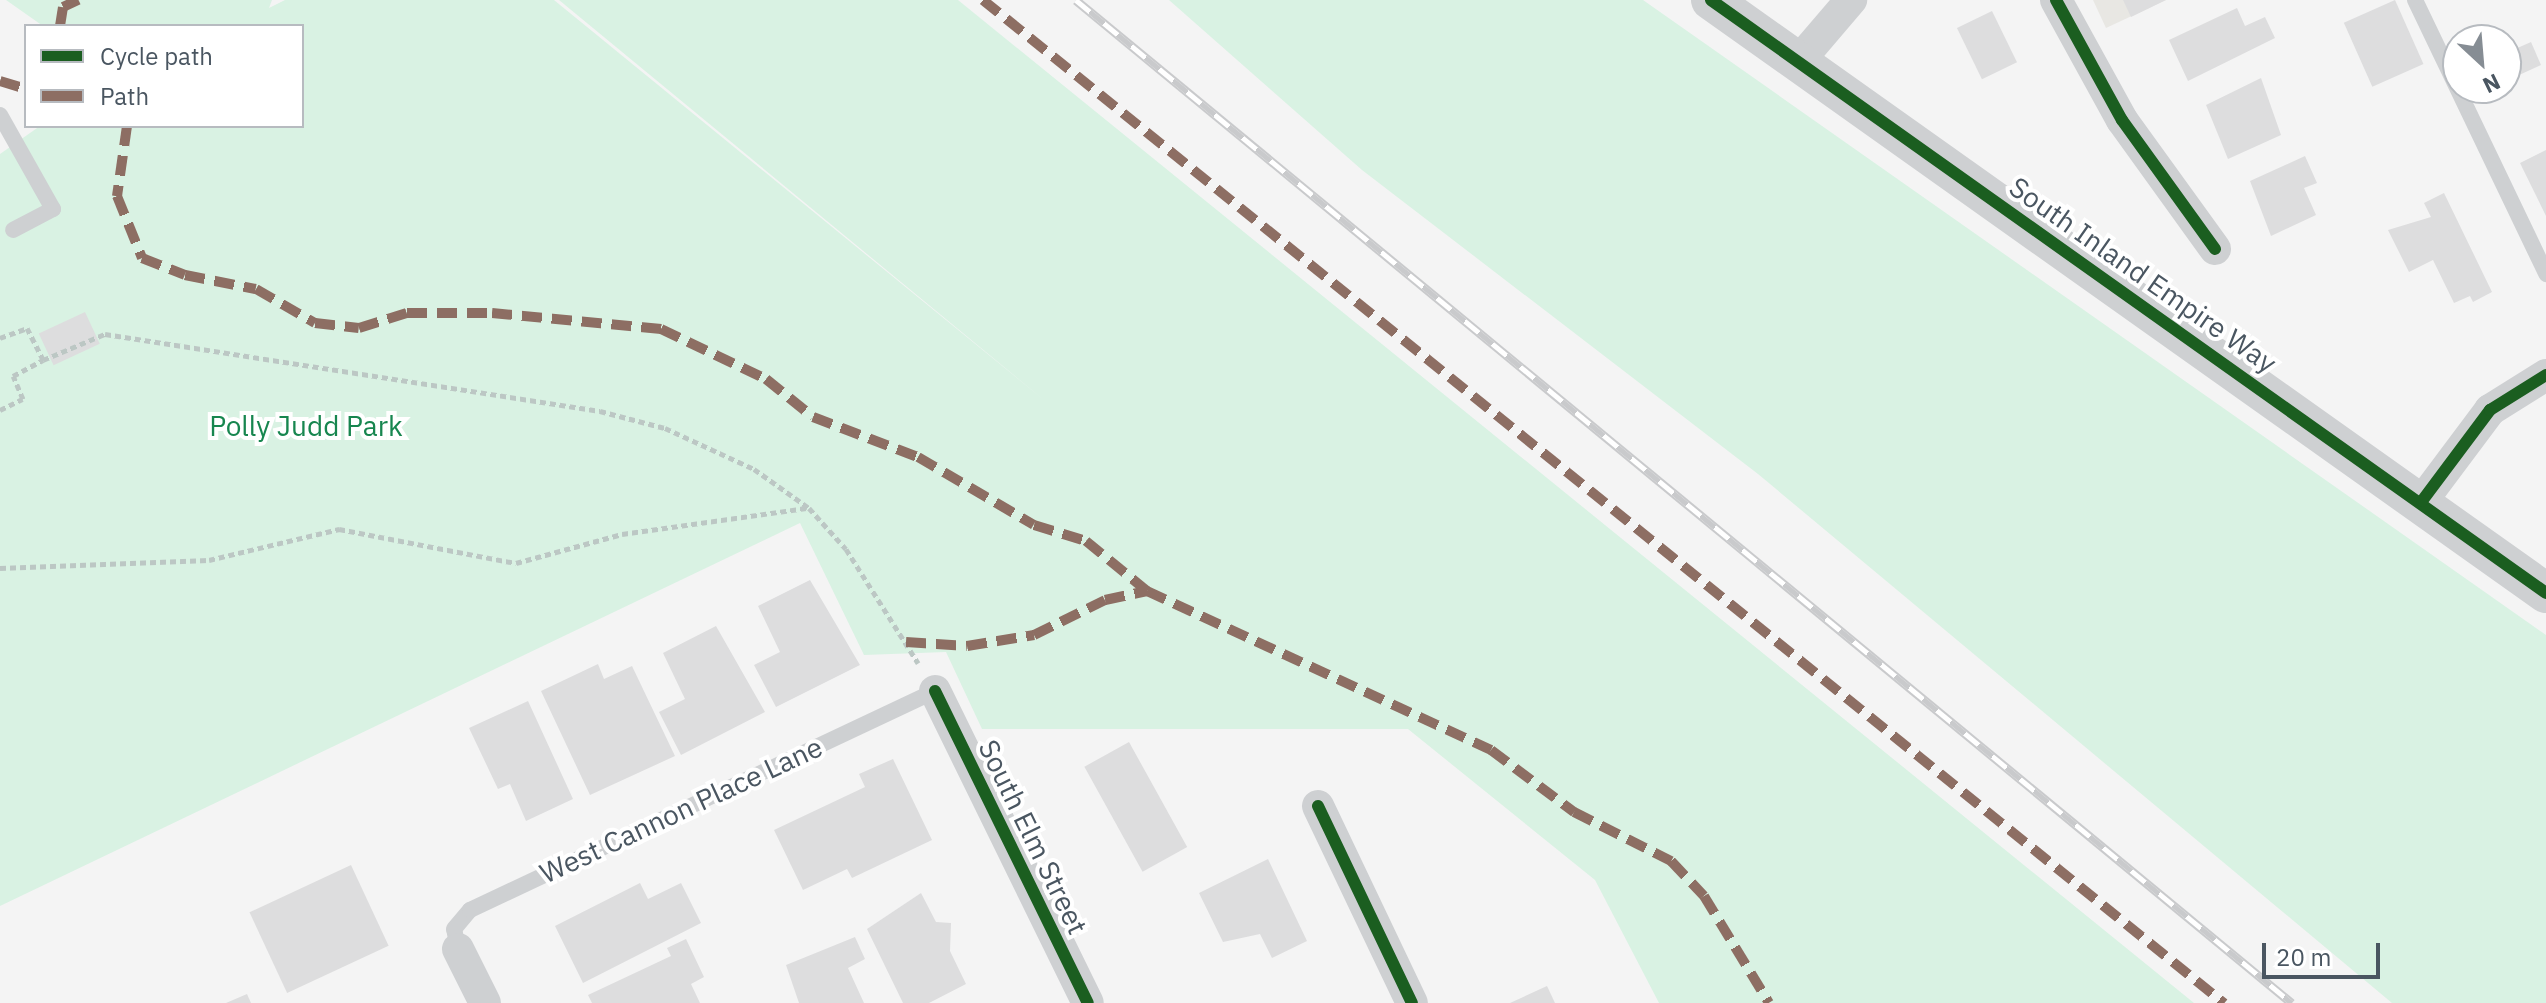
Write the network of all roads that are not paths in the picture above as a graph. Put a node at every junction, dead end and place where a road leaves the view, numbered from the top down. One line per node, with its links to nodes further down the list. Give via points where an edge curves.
1 (1711, 0): 5 (street, South Inland Empire Way)
2 (1851, 0): 5 (street)
3 (2056, 0): 8 (street, via 2122,120)
4 (2415, 0): 9 (lane)
5 (1798, 62): 11 (street, South Inland Empire Way)
6 (0, 115): 7 (lane, via 53,209)
7 (13, 230)
8 (2215, 249)
9 (2546, 274)
10 (2546, 375): 11 (street, via 2490,410)
11 (2422, 501): 12 (street, South Inland Empire Way)
12 (2546, 593)
13 (935, 691): 15 (lane, West Cannon Place Lane, via 470,910 454,929); 16 (street, South Elm Street)
14 (1318, 806): 18 (street)
15 (458, 949): 17 (street)
16 (1081, 1001)
17 (485, 1003)
18 (1412, 1003)

